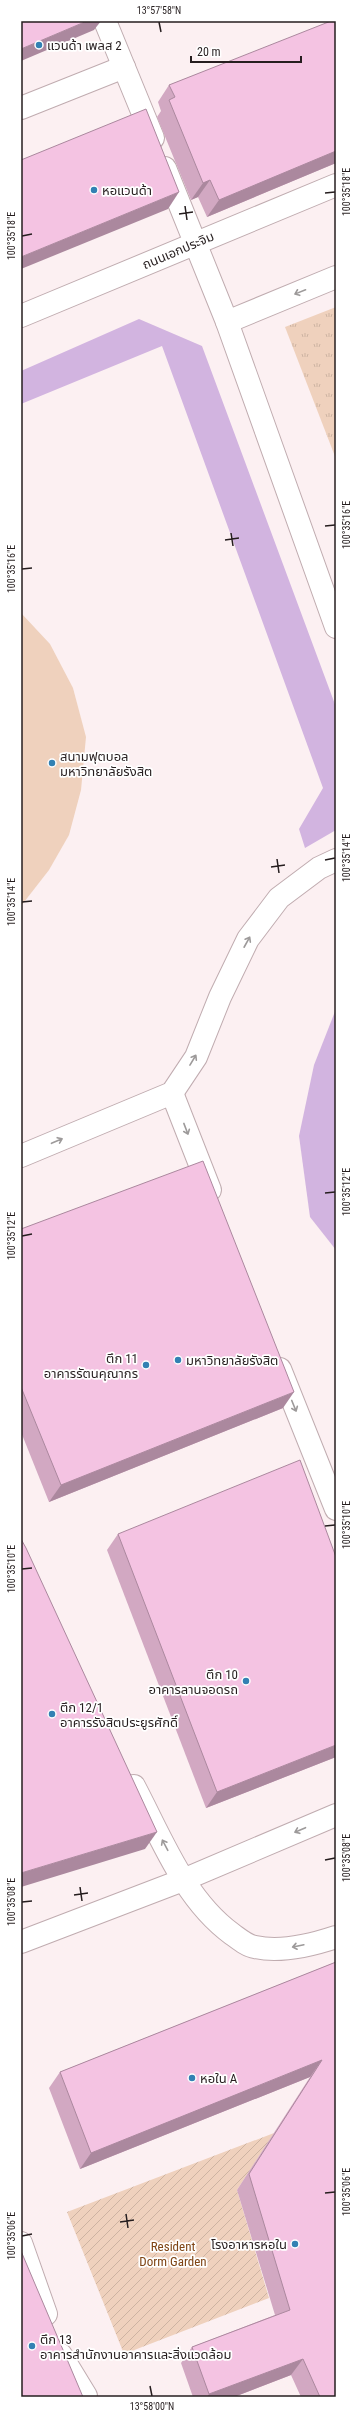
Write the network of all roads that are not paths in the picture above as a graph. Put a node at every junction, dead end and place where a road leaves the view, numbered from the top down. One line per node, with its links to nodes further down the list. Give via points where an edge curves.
1 (105, 21): 2 (street)
2 (124, 67): 3 (street); 5 (street)
3 (21, 108)
4 (336, 185): 5 (street, ถนนเอกประจิม)
5 (195, 243): 7 (street, ถนนเอกประจิม); 8 (street)
6 (336, 278): 8 (street, one-way to 8)
7 (21, 316)
8 (227, 322): 9 (street)
9 (336, 628)
10 (336, 860): 11 (street, one-way to 10, via 196,1057 220,997 248,939 279,898 319,868)
11 (172, 1093): 12 (street, one-way to 11); 13 (street, one-way to 13)
12 (21, 1156)
13 (217, 1207)
14 (271, 1347): 15 (street, one-way to 15)
15 (336, 1509)
16 (126, 1770): 18 (street, one-way to 16)
17 (336, 1815): 18 (street, one-way to 18)
18 (183, 1880): 19 (street, one-way to 18, via 289,1948 254,1947 240,1940 214,1920); 20 (street)
19 (336, 1937)
20 (21, 1942)
21 (21, 2243): 22 (street, via 58,2350)
22 (86, 2396)

